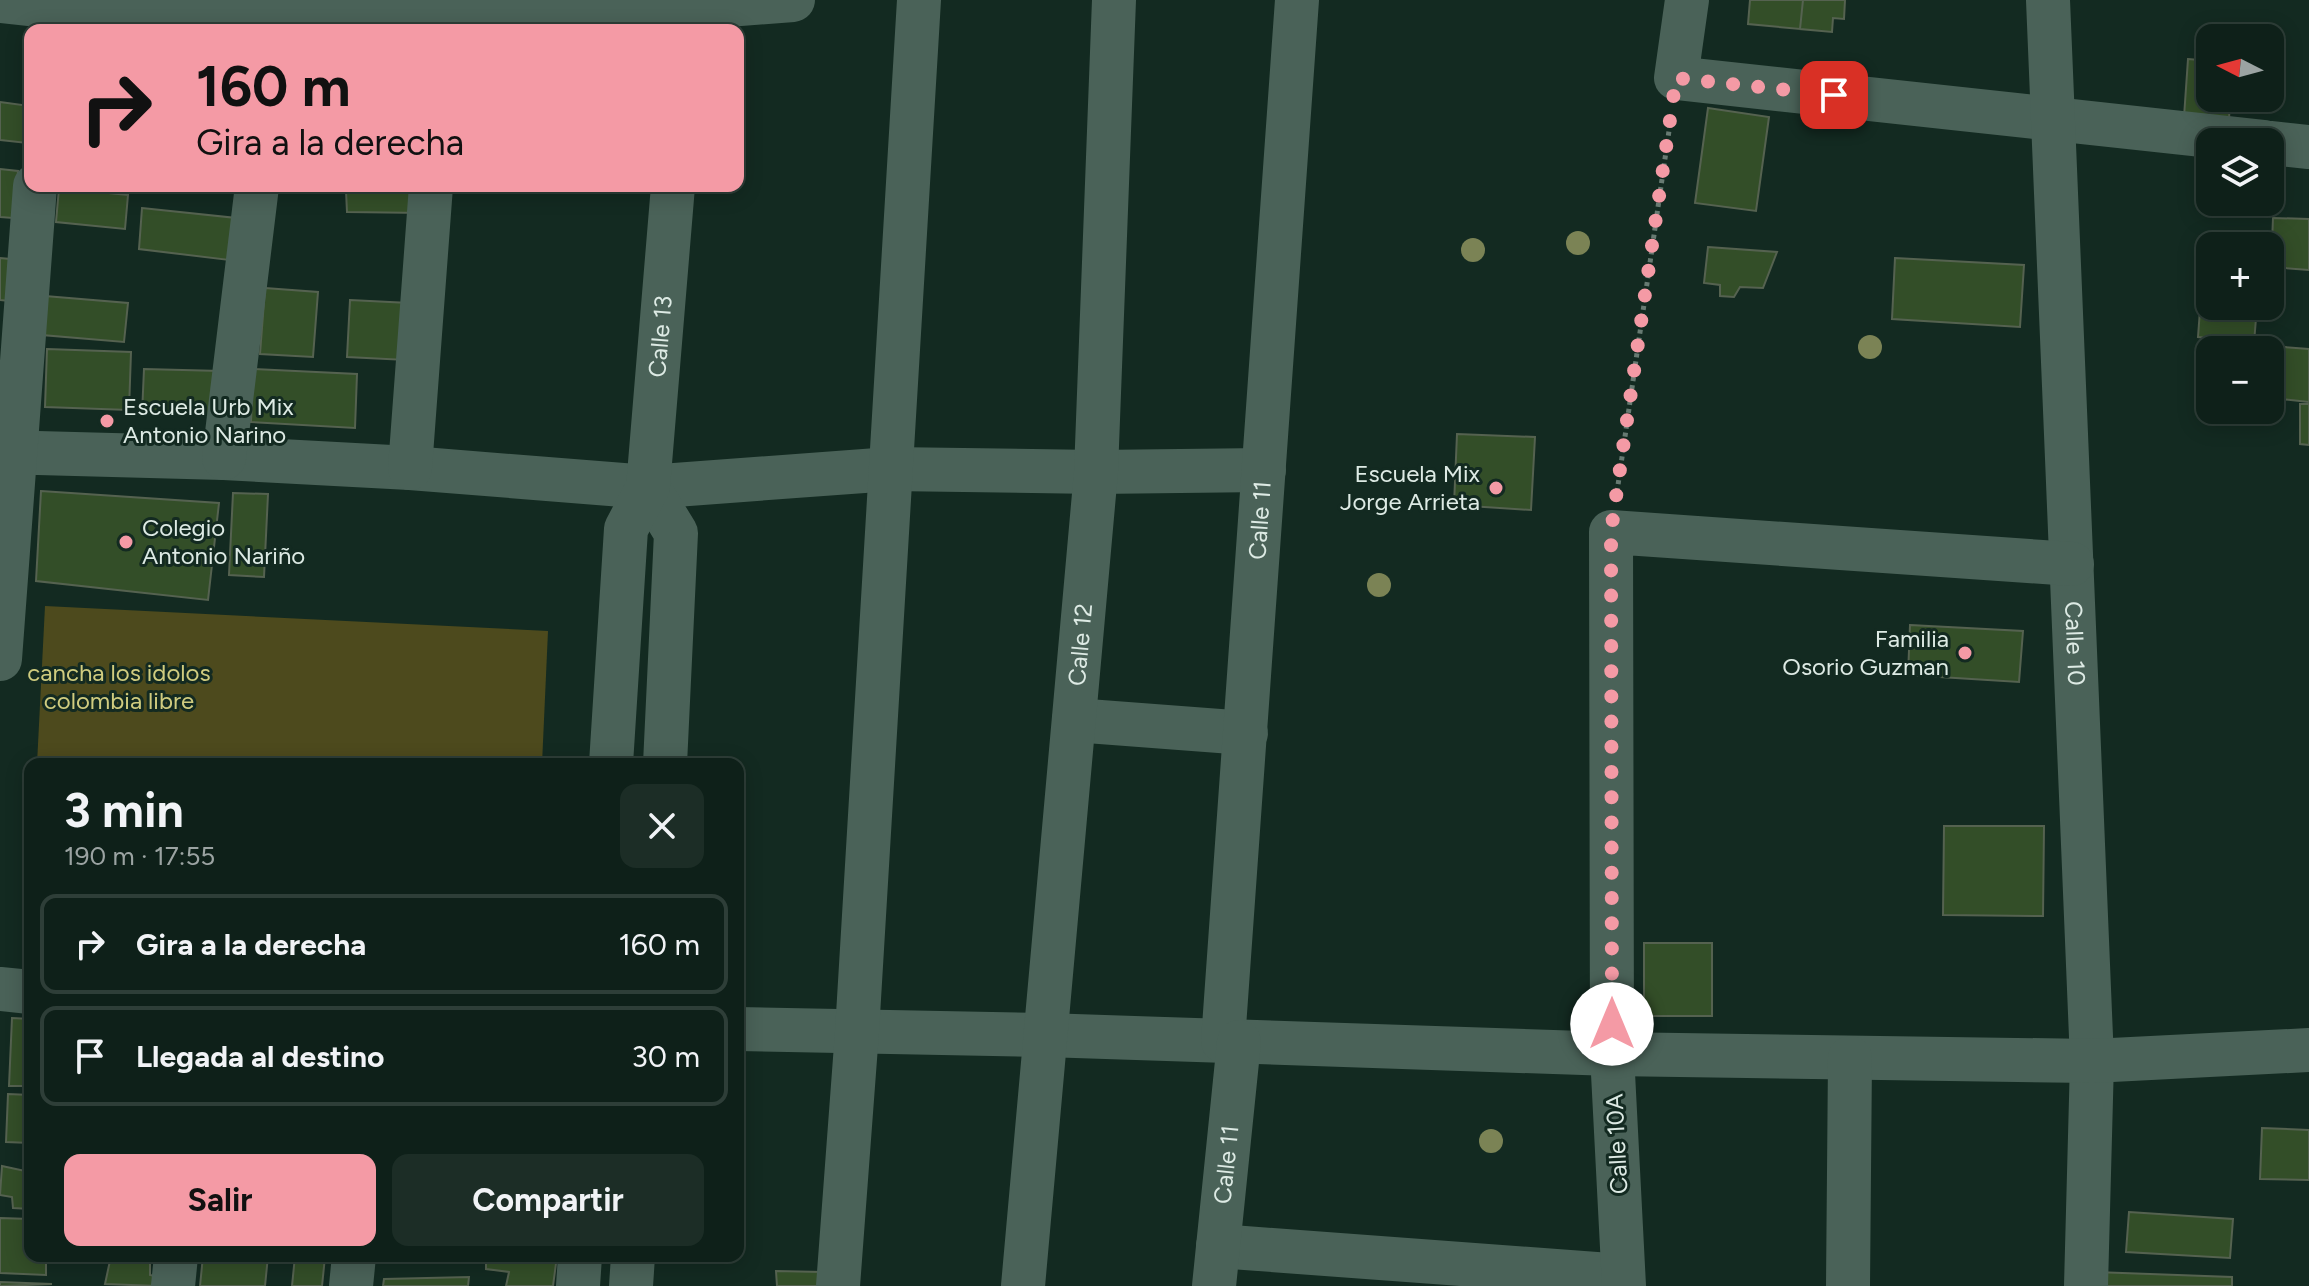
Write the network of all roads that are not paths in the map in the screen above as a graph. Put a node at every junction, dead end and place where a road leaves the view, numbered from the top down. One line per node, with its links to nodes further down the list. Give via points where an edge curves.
1 (793, 0): 8 (street)
2 (919, 0): 23 (street)
3 (1114, 0): 25 (street, Calle 12)
4 (1297, 0): 24 (street, Calle 11)
5 (1687, 0): 12 (street, via 1676,78)
6 (2048, 0): 12 (street, Calle 10)
7 (0, 1): 10 (street)
8 (689, 13): 11 (street)
9 (278, 16): 10 (street); 11 (street)
10 (47, 18)
11 (443, 22)
12 (2054, 119): 13 (street); 27 (street, Calle 10)
13 (2196, 134)
14 (2284, 144): 15 (street)
15 (2309, 147)
16 (34, 192): 20 (street)
17 (256, 192): 21 (street)
18 (431, 192): 22 (street)
19 (673, 192): 26 (street, Calle 13)
20 (8, 453): 21 (street); 28 (street)
21 (224, 458): 22 (street)
22 (410, 468): 26 (street)
23 (891, 469): 25 (street); 26 (street); 36 (street)
24 (1264, 470): 25 (street); 30 (street, Calle 11)
25 (1096, 472): 29 (street, Calle 12)
26 (648, 487): 31 (street, Calle 13, via 626,529); 32 (street, via 676,533)
27 (2072, 564): 40 (street, Calle 10A, via 1611,532); 42 (street, Calle 10)
28 (0, 659)
29 (1074, 720): 30 (street); 37 (street, Calle 12)
30 (1246, 733): 38 (street, Calle 11)
31 (611, 758)
32 (665, 758)
33 (0, 989): 34 (street)
34 (24, 991)
35 (744, 1029): 36 (street)
36 (857, 1032): 37 (street); 53 (street)
37 (1045, 1035): 38 (street); 54 (street, Calle 12)
38 (1231, 1041): 40 (street); 47 (street, Calle 11)
39 (2309, 1050): 42 (street)
40 (1612, 1054): 41 (street); 48 (street, Calle 10A)
41 (1850, 1058): 42 (street); 55 (street)
42 (2092, 1061): 56 (street, Calle 10)
43 (175, 1262): 49 (street)
44 (353, 1262): 50 (street)
45 (580, 1262): 51 (street)
46 (633, 1262): 52 (street)
47 (1216, 1266): 48 (street)
48 (1624, 1281)
49 (173, 1286)
50 (351, 1286)
51 (578, 1286)
52 (631, 1286)
53 (838, 1286)
54 (1023, 1286)
55 (1848, 1286)
56 (2086, 1286)

